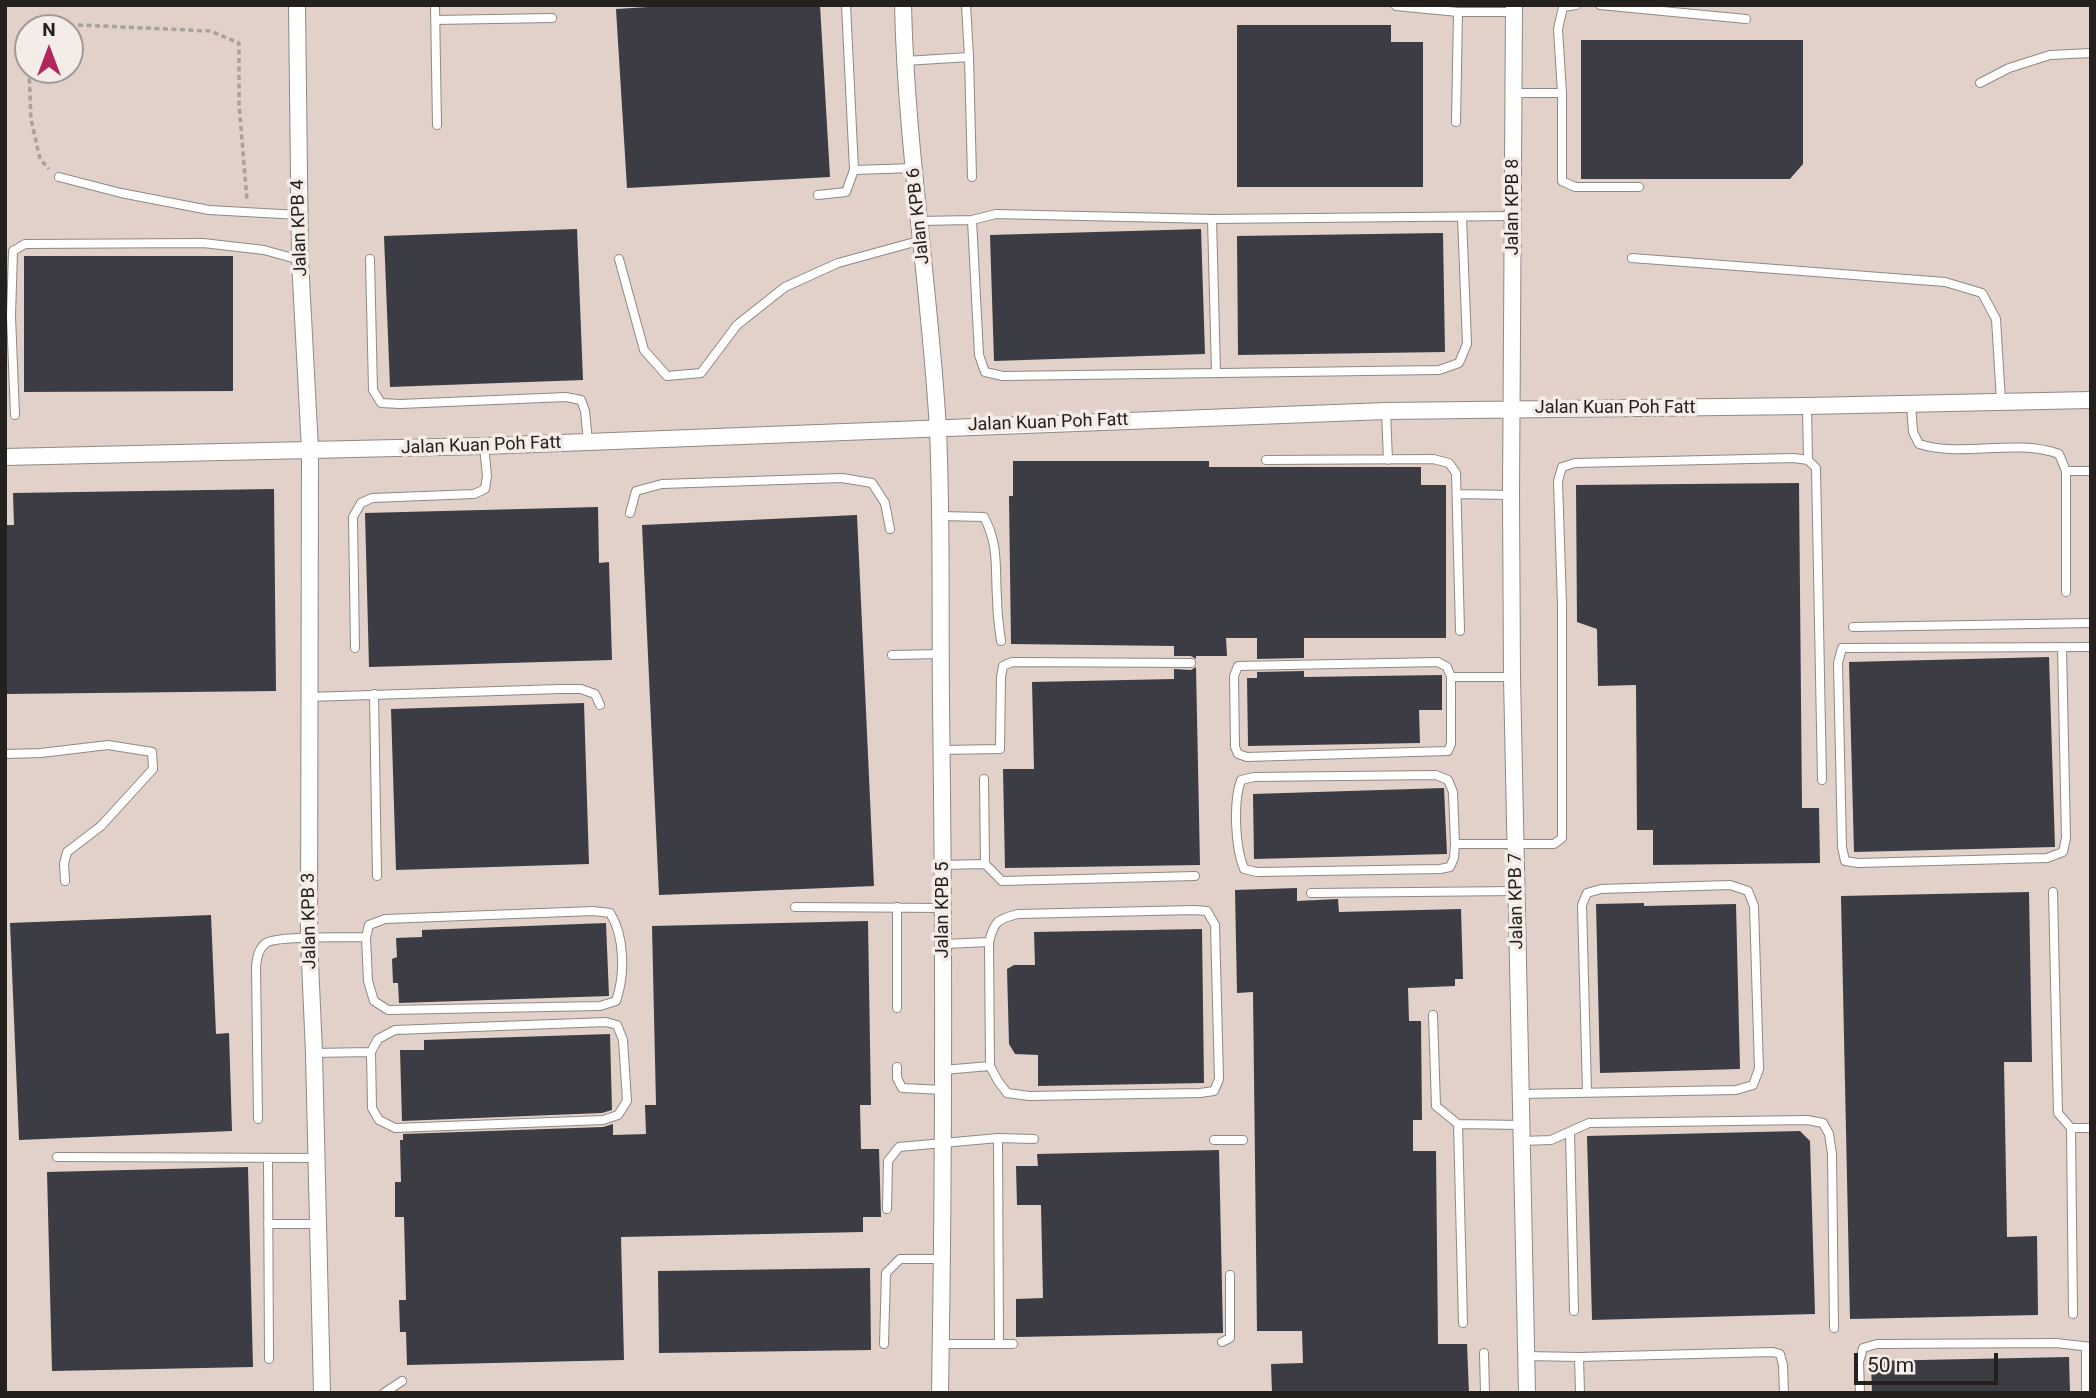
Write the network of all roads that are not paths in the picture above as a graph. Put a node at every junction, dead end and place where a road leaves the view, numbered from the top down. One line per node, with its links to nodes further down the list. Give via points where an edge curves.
1 (297, 5): 28 (street, Jalan KPB 4)
2 (435, 5): 13 (lane)
3 (846, 5): 23 (lane)
4 (903, 5): 16 (street, Jalan KPB 6)
5 (966, 5): 15 (lane)
6 (1576, 5): 19 (lane, via 1563,7 1558,29)
7 (1600, 5): 12 (lane)
8 (1396, 6): 10 (lane)
9 (1514, 9): 10 (lane); 18 (street, Jalan KPB 8)
10 (1458, 12): 20 (lane)
11 (552, 18): 13 (lane)
12 (1746, 19)
13 (435, 20): 21 (lane)
14 (2091, 53): 17 (lane, via 2050,55)
15 (969, 57): 16 (lane); 25 (lane)
16 (905, 61): 22 (street, Jalan KPB 6)
17 (1980, 83)
18 (1513, 93): 19 (lane); 29 (street, Jalan KPB 8)
19 (1562, 93): 26 (lane, via 1562,181 1575,187)
20 (1456, 122)
21 (438, 125)
22 (914, 168): 23 (lane); 33 (street, Jalan KPB 6)
23 (854, 170): 27 (lane, via 846,192)
24 (59, 177): 28 (lane, via 209,211)
25 (972, 177)
26 (1639, 187)
27 (818, 195)
28 (299, 215): 38 (street, Jalan KPB 4)
29 (1512, 216): 30 (lane); 44 (street, Jalan KPB 8)
30 (1462, 217): 31 (lane); 39 (lane, via 1467,344 1459,363 1439,370)
31 (1212, 219): 32 (lane, via 996,214); 39 (lane)
32 (972, 220): 33 (lane); 39 (lane, via 979,355 985,372 1003,376)
33 (920, 221): 34 (street, Jalan KPB 6)
34 (922, 240): 37 (lane, via 838,263 785,287 737,325 701,373 667,376 644,350); 47 (street, Jalan KPB 6)
35 (1632, 258): 41 (lane, via 1945,282 1982,293 1996,319)
36 (370, 259): 48 (lane, via 373,390 381,403 566,397 581,400)
37 (619, 259)
38 (300, 260): 46 (lane, via 264,250 203,243 25,244 13,251); 50 (street, Jalan KPB 4)
39 (1216, 372)
40 (2091, 400): 41 (street, Jalan Kuan Poh Fatt)
41 (2001, 401): 42 (street, Jalan Kuan Poh Fatt)
42 (1911, 404): 43 (street, Jalan Kuan Poh Fatt); 55 (lane, via 1913,432 1919,444 1936,449 2040,447 2059,454)
43 (1807, 406): 44 (street, Jalan Kuan Poh Fatt); 54 (lane)
44 (1512, 409): 45 (street, Jalan Kuan Poh Fatt); 58 (street, Jalan KPB 7)
45 (1386, 411): 47 (street, Jalan Kuan Poh Fatt); 53 (lane)
46 (15, 415)
47 (937, 427): 48 (street, Jalan Kuan Poh Fatt); 60 (street, Jalan KPB 5)
48 (588, 442): 49 (street, Jalan Kuan Poh Fatt)
49 (484, 446): 50 (street, Jalan Kuan Poh Fatt); 69 (lane, via 485,489 474,494 372,498 361,503 353,517)
50 (310, 450): 51 (street, Jalan Kuan Poh Fatt); 76 (street, Jalan KPB 3)
51 (5, 457)
52 (1266, 460): 53 (lane)
53 (1388, 460): 57 (lane, via 1449,463 1456,473)
54 (1808, 460): 81 (lane, via 1816,468); 83 (lane, via 1575,463 1562,467 1558,481 1562,838 1554,844)
55 (2066, 471): 56 (lane); 62 (lane)
56 (2091, 471)
57 (1457, 494): 58 (lane); 65 (lane)
58 (1511, 495): 74 (street, Jalan KPB 7)
59 (630, 513): 61 (lane, via 636,491 662,484 842,478 872,483 885,503)
60 (941, 516): 66 (lane, via 984,517 992,532); 70 (street, Jalan KPB 5)
61 (890, 528)
62 (2066, 592)
63 (2091, 623): 64 (lane)
64 (1853, 627)
65 (1460, 631)
66 (1001, 641)
67 (2062, 647): 67 (lane, via 1843,648 1838,663 1845,861 2047,858 2063,852); 68 (lane)
68 (2091, 647)
69 (355, 648)
70 (940, 654): 71 (lane); 78 (street, Jalan KPB 5)
71 (892, 655)
72 (1191, 663): 78 (lane, via 1012,662 1003,666 1001,677 1000,749)
73 (1451, 677): 73 (lane, via 1447,667 1438,662 1238,666 1234,676 1235,747 1247,757 1448,751); 74 (lane)
74 (1512, 677): 83 (street, Jalan KPB 7)
75 (374, 694): 76 (lane); 77 (lane, via 581,689 595,694); 86 (lane)
76 (309, 697): 96 (street, Jalan KPB 3)
77 (600, 705)
78 (941, 750): 84 (street, Jalan KPB 5)
79 (5, 754): 88 (lane, via 108,745 152,752 153,769 101,826 67,852)
80 (984, 779): 85 (lane)
81 (1822, 780)
82 (1455, 844): 82 (lane, via 1450,866 1440,869 1244,869 1239,857 1237,792 1241,780 1254,777 1436,775 1448,780 1453,792); 83 (lane)
83 (1516, 844): 89 (street, Jalan KPB 7)
84 (943, 864): 85 (lane); 94 (street, Jalan KPB 5)
85 (985, 864): 87 (lane, via 1002,881)
86 (377, 876)
87 (1195, 876)
88 (65, 881)
89 (1517, 891): 91 (lane); 108 (street, Jalan KPB 7)
90 (2053, 892): 111 (lane, via 2058,1113)
91 (1311, 893)
92 (795, 907): 93 (lane)
93 (897, 907): 94 (lane); 99 (lane)
94 (944, 908): 98 (street, Jalan KPB 5)
95 (366, 937): 95 (lane, via 369,925 384,919 610,913 618,925 621,988 616,1001 600,1006 388,1010 374,1001); 96 (lane)
96 (309, 939): 102 (street, Jalan KPB 3); 109 (lane, via 281,938 267,942 258,952)
97 (989, 942): 98 (lane); 103 (lane); 103 (lane, via 992,928 1001,918 1018,914 1207,912 1215,925 1219,1079 1214,1090 1200,1093 1029,1096 1007,1093)
98 (944, 944): 105 (street, Jalan KPB 5)
99 (897, 1007)
100 (1433, 1015): 110 (lane, via 1436,1106)
101 (371, 1052): 101 (lane, via 378,1039 395,1030 606,1022 617,1025 623,1040 627,1101 618,1115 603,1120 396,1128 379,1121 372,1108); 102 (lane)
102 (314, 1054): 122 (street, Jalan KPB 3)
103 (990, 1066): 105 (lane)
104 (897, 1067): 106 (lane, via 902,1088)
105 (943, 1070): 106 (street, Jalan KPB 5)
106 (943, 1090): 119 (street, Jalan KPB 5)
107 (1587, 1091): 107 (lane, via 1736,1090 1753,1085 1759,1069 1754,906 1748,891 1730,885 1587,893 1582,905); 108 (lane)
108 (1521, 1094): 114 (street, Jalan KPB 7)
109 (258, 1119)
110 (1458, 1124): 114 (lane); 130 (lane)
111 (2071, 1128): 112 (lane); 129 (lane)
112 (2091, 1128)
113 (1570, 1132): 114 (lane, via 1551,1140); 128 (lane); 131 (lane, via 1589,1123 1823,1123 1832,1154)
114 (1522, 1133): 139 (street, Jalan KPB 7)
115 (998, 1138): 116 (lane); 119 (lane); 135 (lane)
116 (1034, 1139)
117 (1214, 1140): 118 (lane)
118 (1243, 1140)
119 (942, 1142): 123 (lane, via 899,1147 887,1161); 126 (street, Jalan KPB 5)
120 (57, 1157): 121 (lane)
121 (268, 1157): 122 (lane); 124 (lane)
122 (316, 1157): 125 (street, Jalan KPB 3)
123 (887, 1209)
124 (268, 1224): 125 (lane); 141 (lane)
125 (317, 1224): 143 (street, Jalan KPB 3)
126 (940, 1259): 134 (lane, via 900,1259 886,1273); 136 (street, Jalan KPB 5)
127 (1230, 1275): 132 (lane, via 1230,1338)
128 (1574, 1311)
129 (2073, 1314)
130 (1463, 1324)
131 (1834, 1328)
132 (1222, 1342)
133 (1013, 1343): 135 (lane)
134 (884, 1344)
135 (999, 1344): 136 (lane)
136 (941, 1345): 145 (street, Jalan KPB 5)
137 (2088, 1347): 150 (lane, via 2056,1343 1877,1344 1863,1348); 151 (lane)
138 (1485, 1353): 146 (lane)
139 (1526, 1356): 140 (lane); 147 (street, Jalan KPB 7)
140 (1579, 1357): 148 (lane); 149 (lane, via 1773,1352 1780,1354 1783,1365)
141 (269, 1359)
142 (402, 1381): 144 (lane)
143 (322, 1393)
144 (384, 1393)
145 (940, 1393)
146 (1485, 1393)
147 (1527, 1393)
148 (1580, 1393)
149 (1784, 1393)
150 (1860, 1393)
151 (2086, 1393)

